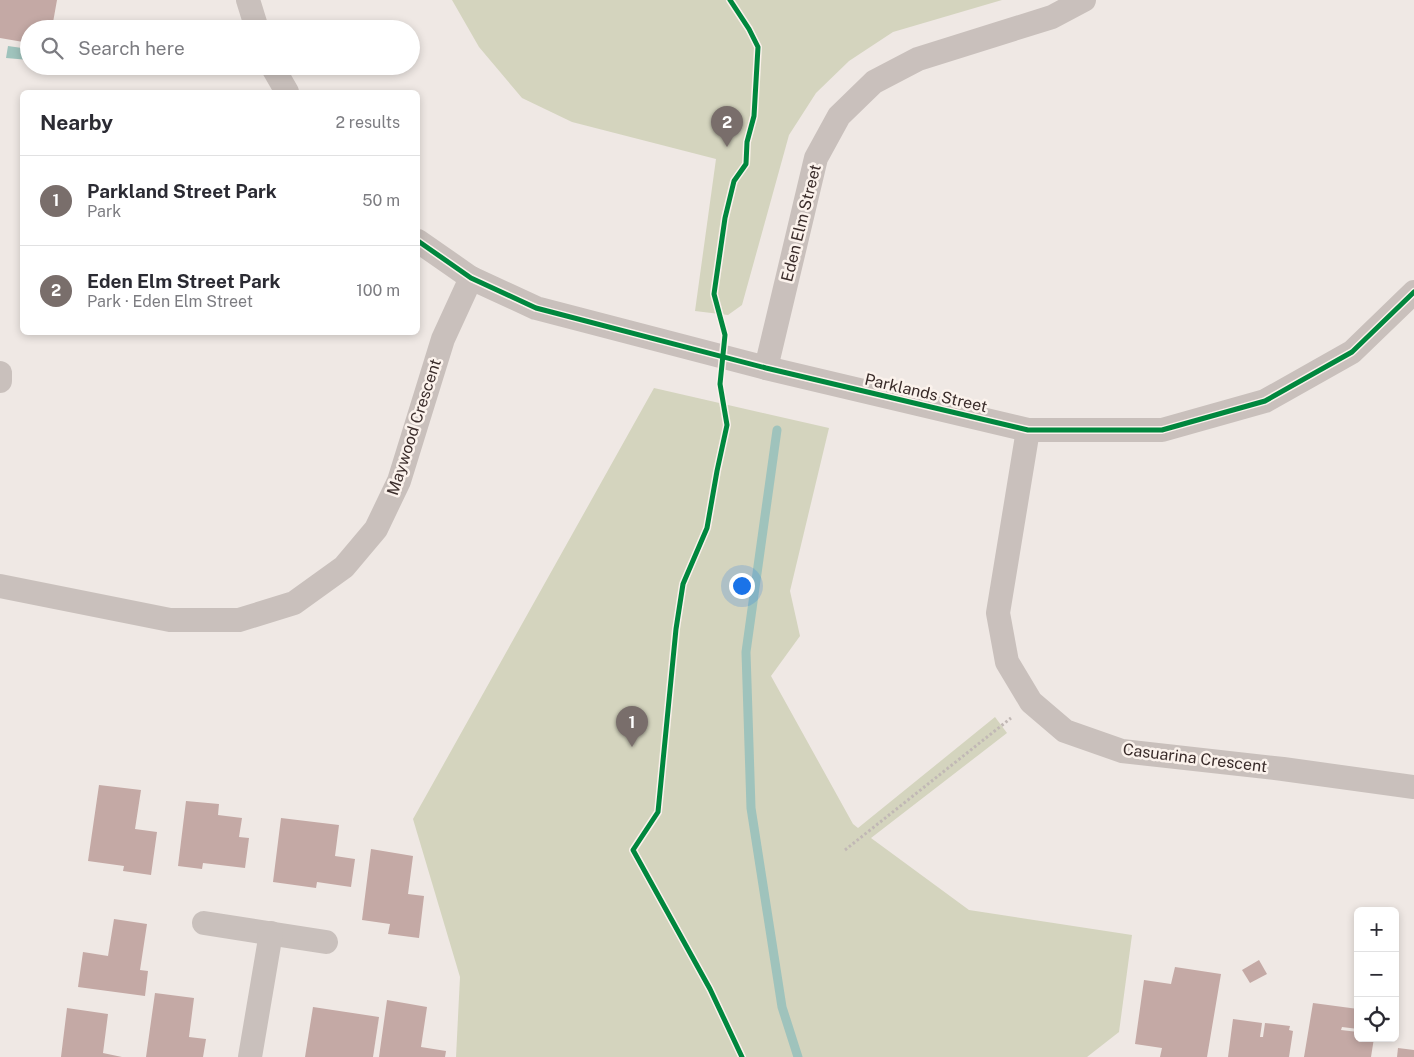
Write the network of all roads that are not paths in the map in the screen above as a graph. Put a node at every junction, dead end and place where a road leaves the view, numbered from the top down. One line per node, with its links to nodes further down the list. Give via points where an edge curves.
1 (248, 0): 3 (street)
2 (1084, 0): 9 (street, Eden Elm Street, via 1052,18 918,59 874,82 839,116 816,158)
3 (254, 20)
4 (277, 75): 5 (street)
5 (285, 90)
6 (420, 242): 7 (street, Parklands Street)
7 (471, 278): 9 (street, Parklands Street, via 536,308); 13 (street, Maywood Crescent, via 443,339 399,481 376,529 344,567 294,603 239,620 170,620)
8 (1414, 292): 12 (street, Parklands Street, via 1352,352 1265,401 1162,430)
9 (766, 368): 12 (street, Parklands Street)
10 (0, 373): 11 (street)
11 (0, 380)
12 (1028, 430): 14 (street, Casuarina Crescent, via 998,614 1007,662 1031,702 1065,731 1122,751)
13 (0, 586)
14 (1414, 787)
15 (204, 923): 16 (street)
16 (271, 933): 17 (street); 18 (street)
17 (326, 942)
18 (250, 1057)

